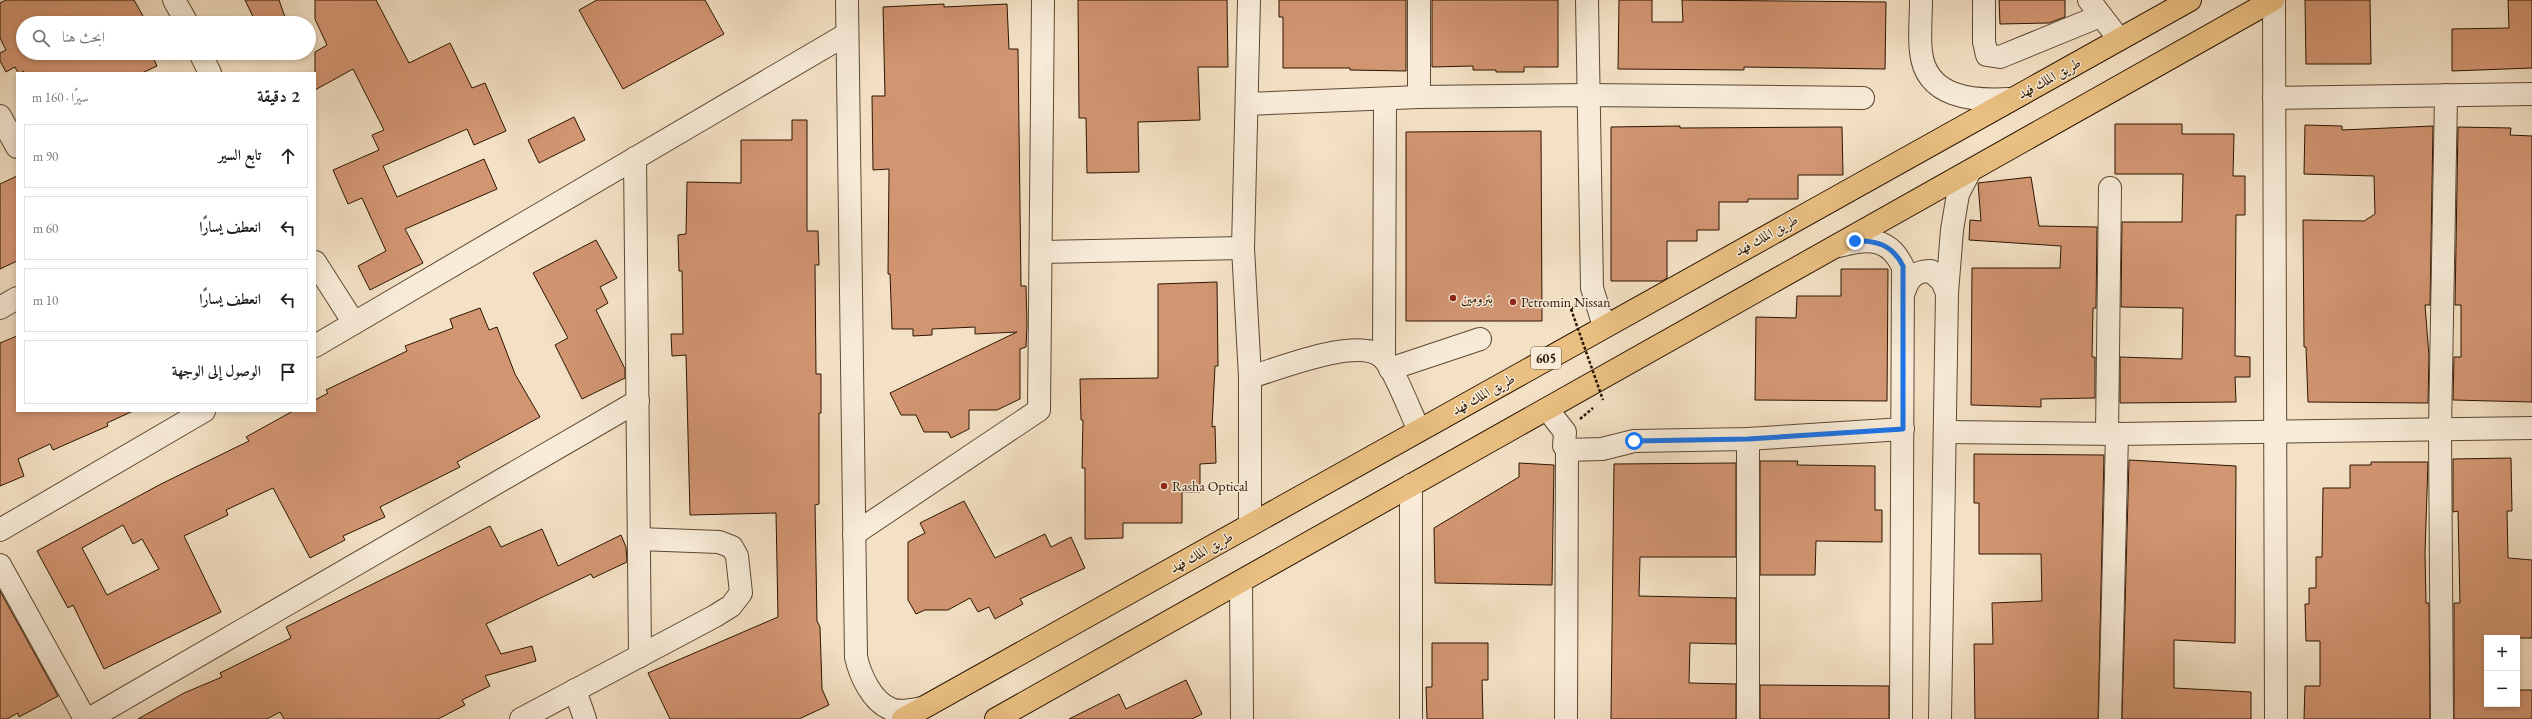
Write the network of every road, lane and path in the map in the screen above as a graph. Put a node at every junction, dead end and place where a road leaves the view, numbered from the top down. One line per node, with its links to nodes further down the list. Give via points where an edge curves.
1 (174, 0): 12 (street)
2 (847, 0): 13 (street)
3 (1043, 0): 33 (street)
4 (1249, 0): 25 (street)
5 (1419, 0): 20 (street)
6 (1586, 0): 18 (street)
7 (1921, 0): 23 (street, via 1921,52 1925,68 1933,81 1946,91 1962,98)
8 (1984, 0): 11 (street, via 1984,42 1987,55 2000,57)
9 (2190, 0): 14 (highway, طريق الملك فهد / 605)
10 (2273, 0): 22 (street); 29 (highway)
11 (2095, 8): 14 (street)
12 (183, 16)
13 (847, 34): 28 (street); 61 (street)
14 (2119, 39): 23 (highway, طريق الملك فهد / 605)
15 (204, 60): 16 (street)
16 (210, 72)
17 (2532, 94): 19 (street)
18 (1587, 95): 20 (street); 21 (street); 41 (street, via 1592,288)
19 (2446, 95): 22 (street); 51 (street)
20 (1419, 97): 24 (street)
21 (1863, 98)
22 (2274, 98): 53 (street)
23 (2009, 99): 41 (highway, طريق الملك فهد / 605)
24 (1385, 100): 25 (street); 44 (street)
25 (1247, 104): 31 (street)
26 (0, 116): 27 (street)
27 (16, 145)
28 (635, 158): 40 (street); 46 (street)
29 (1970, 171): 32 (highway); 36 (street, via 1958,194)
30 (2110, 188): 55 (street)
31 (1243, 248): 33 (street); 45 (street)
32 (1830, 248): 35 (street, via 1867,240 1889,247 1903,266); 47 (highway)
33 (1041, 252): 61 (street, via 1039,410)
34 (316, 264): 40 (street)
35 (1904, 292): 36 (street, via 1909,279 1915,274 1931,271 1942,281); 50 (street)
36 (1947, 293): 54 (street)
37 (16, 299): 38 (street)
38 (0, 308)
39 (1571, 309): 57 (path, bridge, via 1603,400)
40 (354, 323): 43 (street)
41 (1604, 326): 52 (highway, طريق الملك فهد / 605)
42 (1480, 339): 44 (street)
43 (316, 345)
44 (1387, 364): 45 (street, via 1376,353 1345,349); 52 (street)
45 (1250, 377): 59 (street)
46 (638, 401): 62 (street); 70 (street)
47 (1547, 409): 57 (street); 58 (highway)
48 (202, 412): 60 (street)
49 (2532, 428): 51 (street)
50 (1903, 429): 56 (street); 77 (street)
51 (2440, 429): 53 (street); 81 (street)
52 (1419, 430): 59 (highway, طريق الملك فهد / 605)
53 (2275, 431): 55 (street); 80 (street)
54 (1946, 432): 55 (street); 78 (street)
55 (2112, 434): 79 (street)
56 (1748, 439): 57 (street, via 1634,441 1602,449); 76 (street)
57 (1566, 441): 75 (street)
58 (1411, 485): 64 (highway); 74 (street)
59 (1250, 525): 67 (highway, طريق الملك فهد / 605)
60 (0, 530)
61 (854, 534): 67 (street, via 856,657 860,673 882,703 891,709)
62 (639, 539): 65 (street); 65 (street, via 719,542 732,546 737,556 741,593 731,606 720,613)
63 (0, 565): 69 (street)
64 (1241, 582): 68 (highway); 73 (street)
65 (640, 656): 66 (street)
66 (575, 690): 71 (street); 72 (street)
67 (912, 714)
68 (1009, 716)
69 (85, 719)
70 (89, 719)
71 (521, 719)
72 (585, 719)
73 (1242, 719)
74 (1411, 719)
75 (1566, 719)
76 (1748, 719)
77 (1901, 719)
78 (1940, 719)
79 (2110, 719)
80 (2276, 719)
81 (2442, 719)

